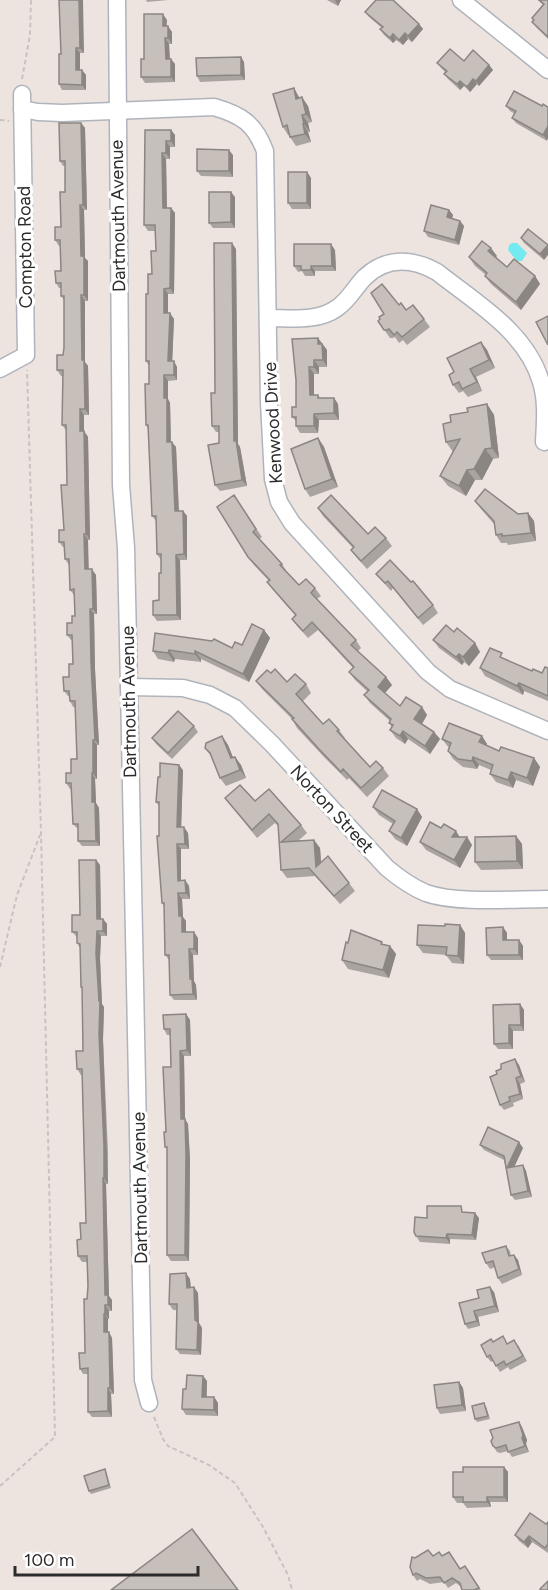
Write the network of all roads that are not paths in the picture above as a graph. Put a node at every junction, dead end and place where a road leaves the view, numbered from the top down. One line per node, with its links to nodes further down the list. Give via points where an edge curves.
1 (117, 0): 4 (street, Dartmouth Avenue)
2 (461, 0): 3 (street)
3 (548, 70)
4 (117, 112): 5 (street, Kenwood Drive, via 214,107 233,112 259,135 265,151); 6 (street, Compton Road, via 38,112 22,102 26,355); 8 (street, Dartmouth Avenue, via 121,485)
5 (269, 318): 7 (street, via 299,319 336,309 364,278 390,261 410,261 428,267 522,343 542,383); 9 (street, Kenwood Drive, via 273,479 279,502 291,523 428,672 450,689)
6 (0, 369)
7 (544, 442)
8 (129, 687): 10 (street, Norton Street, via 183,688 210,695 235,708 387,868 406,883 428,894 452,899); 11 (street, Dartmouth Avenue, via 143,1380)
9 (548, 732)
10 (548, 898)
11 (149, 1403)

